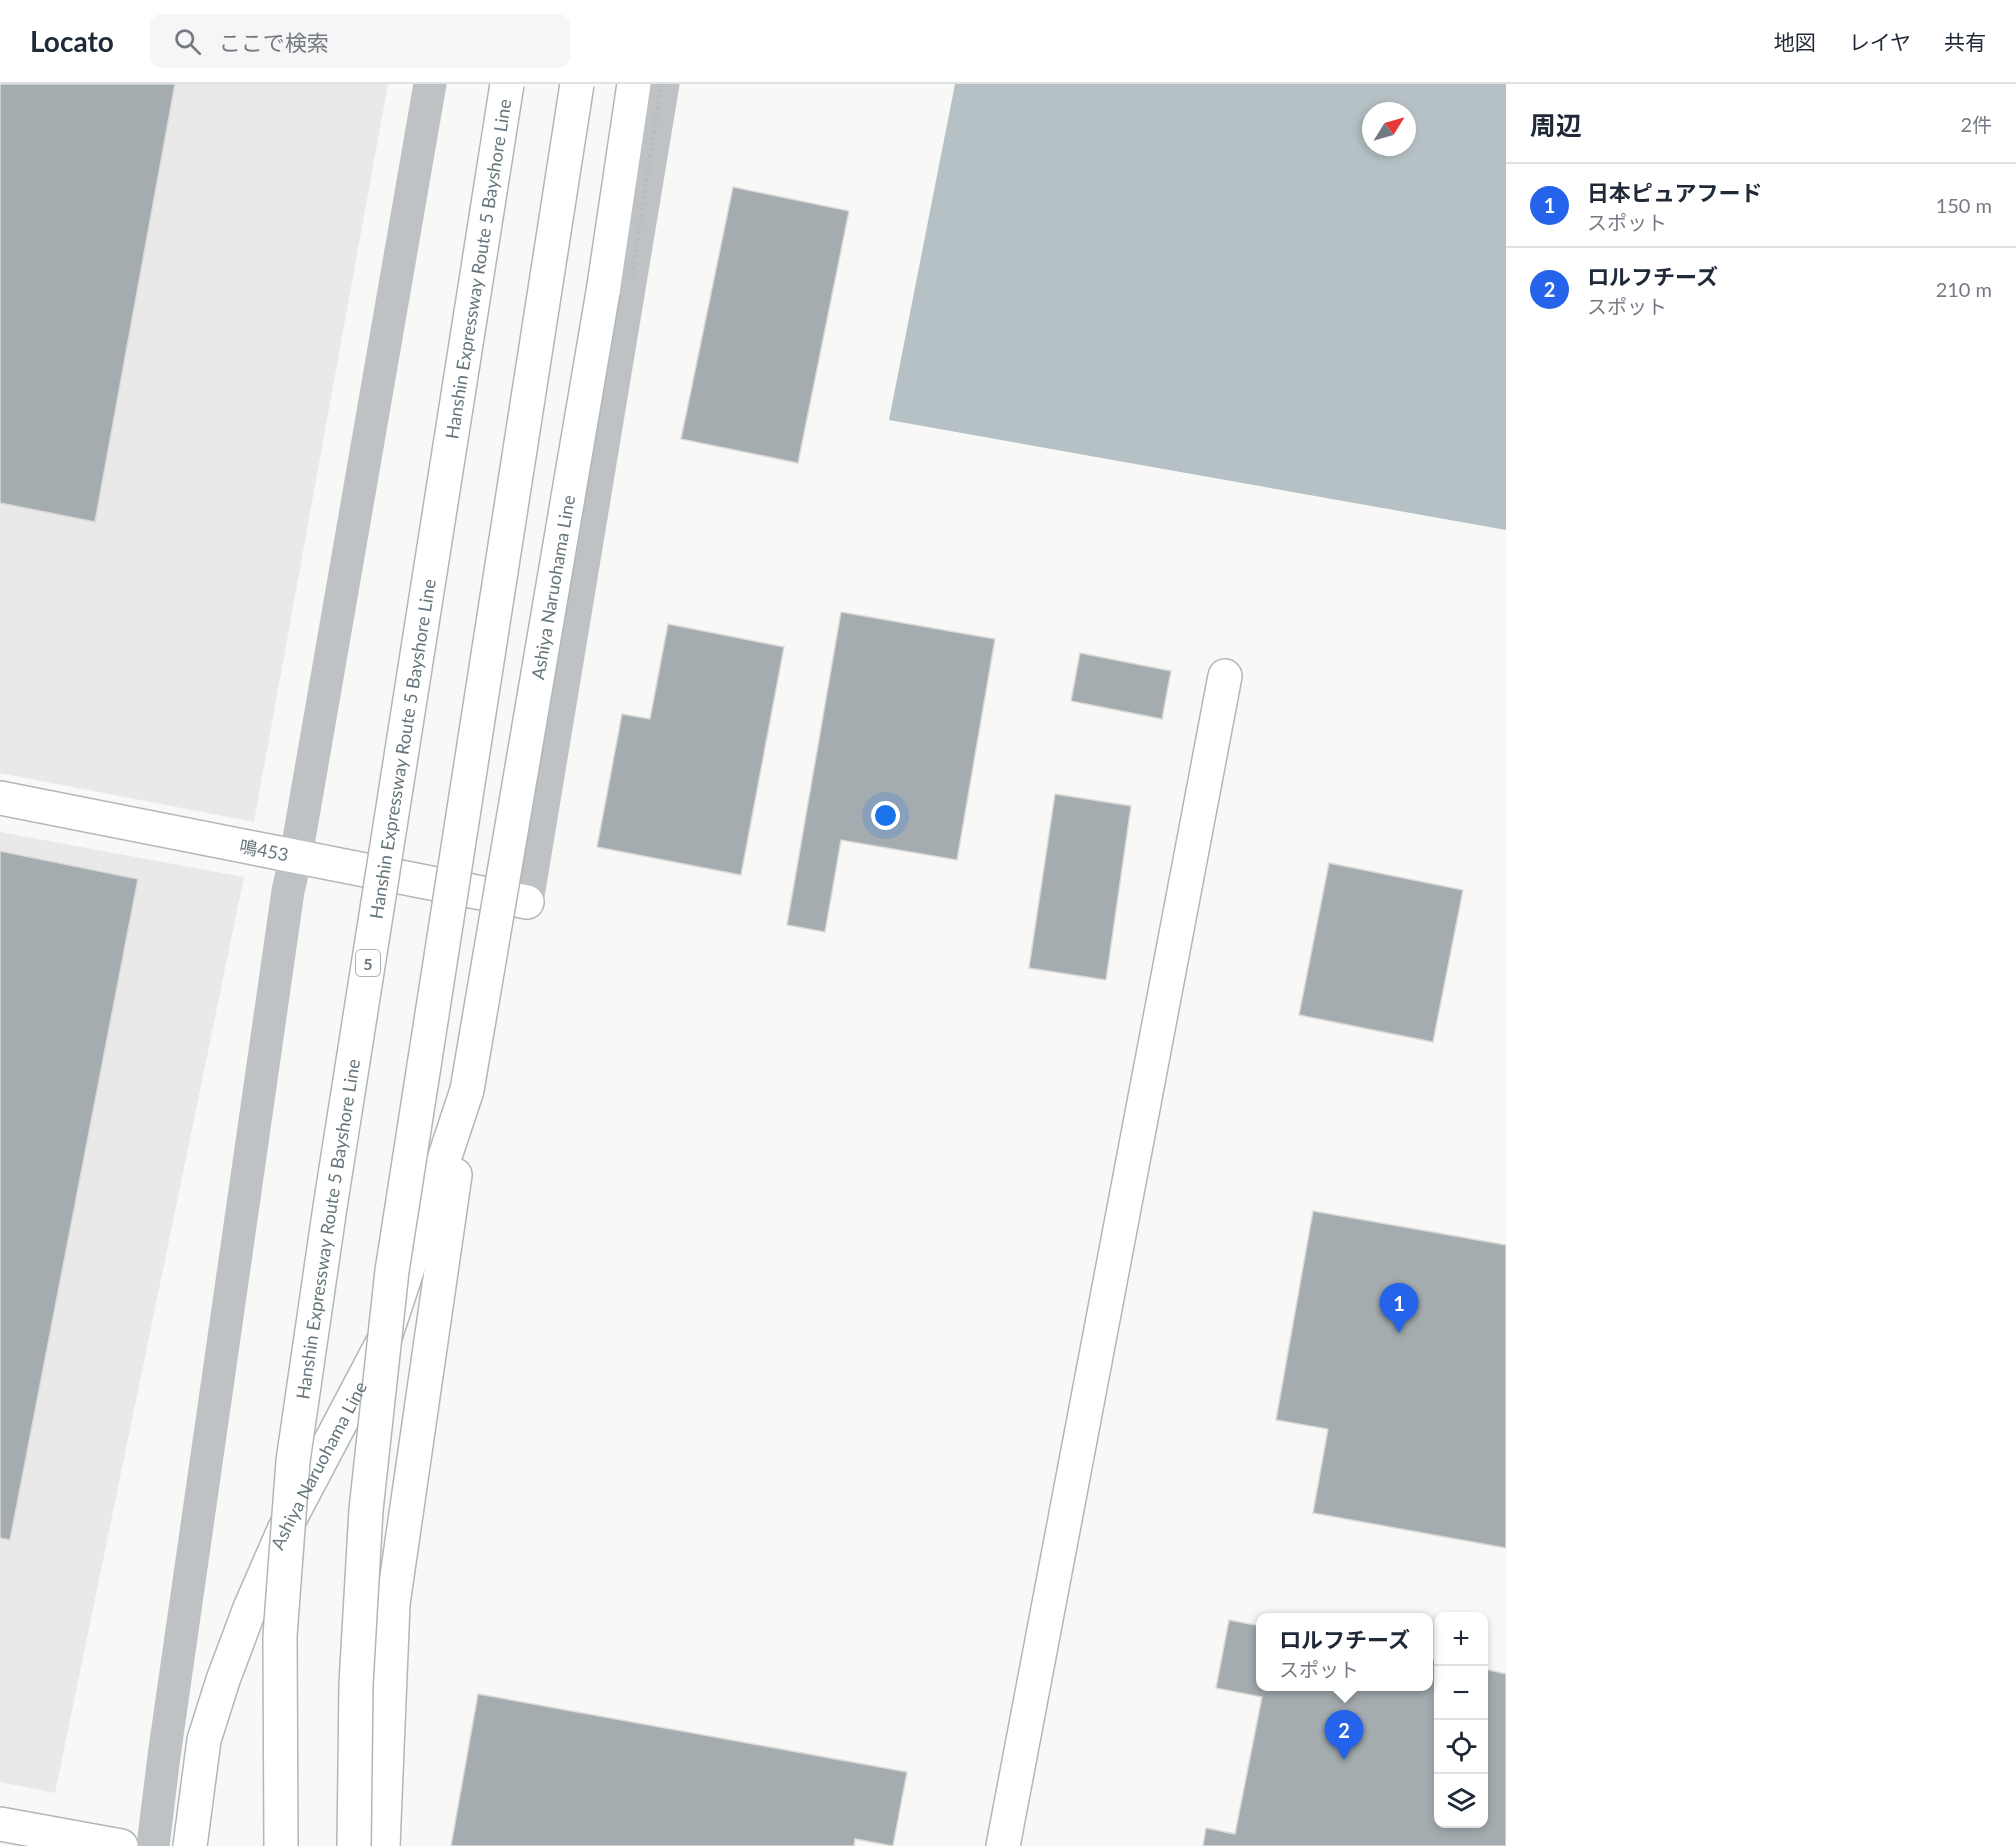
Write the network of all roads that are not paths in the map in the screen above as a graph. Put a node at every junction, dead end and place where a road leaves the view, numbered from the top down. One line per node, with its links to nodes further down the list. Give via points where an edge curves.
1 (430, 84): 8 (street)
2 (507, 84): 15 (main road, Hanshin Expressway Route 5 Bayshore Line / 5, bridge, via 331,1195 293,1461 280,1636)
3 (577, 84): 16 (main road, bridge, via 392,1271 366,1510 356,1684)
4 (633, 84): 10 (main road, Ashiya Naruohama Line, bridge, via 603,292)
5 (663, 84): 9 (street)
6 (1224, 676): 18 (main road)
7 (0, 798): 8 (main road, 鳴453)
8 (296, 856): 9 (main road, 鳴453); 13 (street)
9 (527, 902)
10 (467, 1090): 14 (main road, Ashiya Naruohama Line, via 384,1340 284,1530 227,1670 204,1740); 17 (main road, Ashiya Naruohama Line, via 393,1604)
11 (0, 1824): 12 (main road)
12 (121, 1846)
13 (153, 1846)
14 (190, 1846)
15 (280, 1846)
16 (354, 1846)
17 (383, 1846)
18 (1003, 1846)

